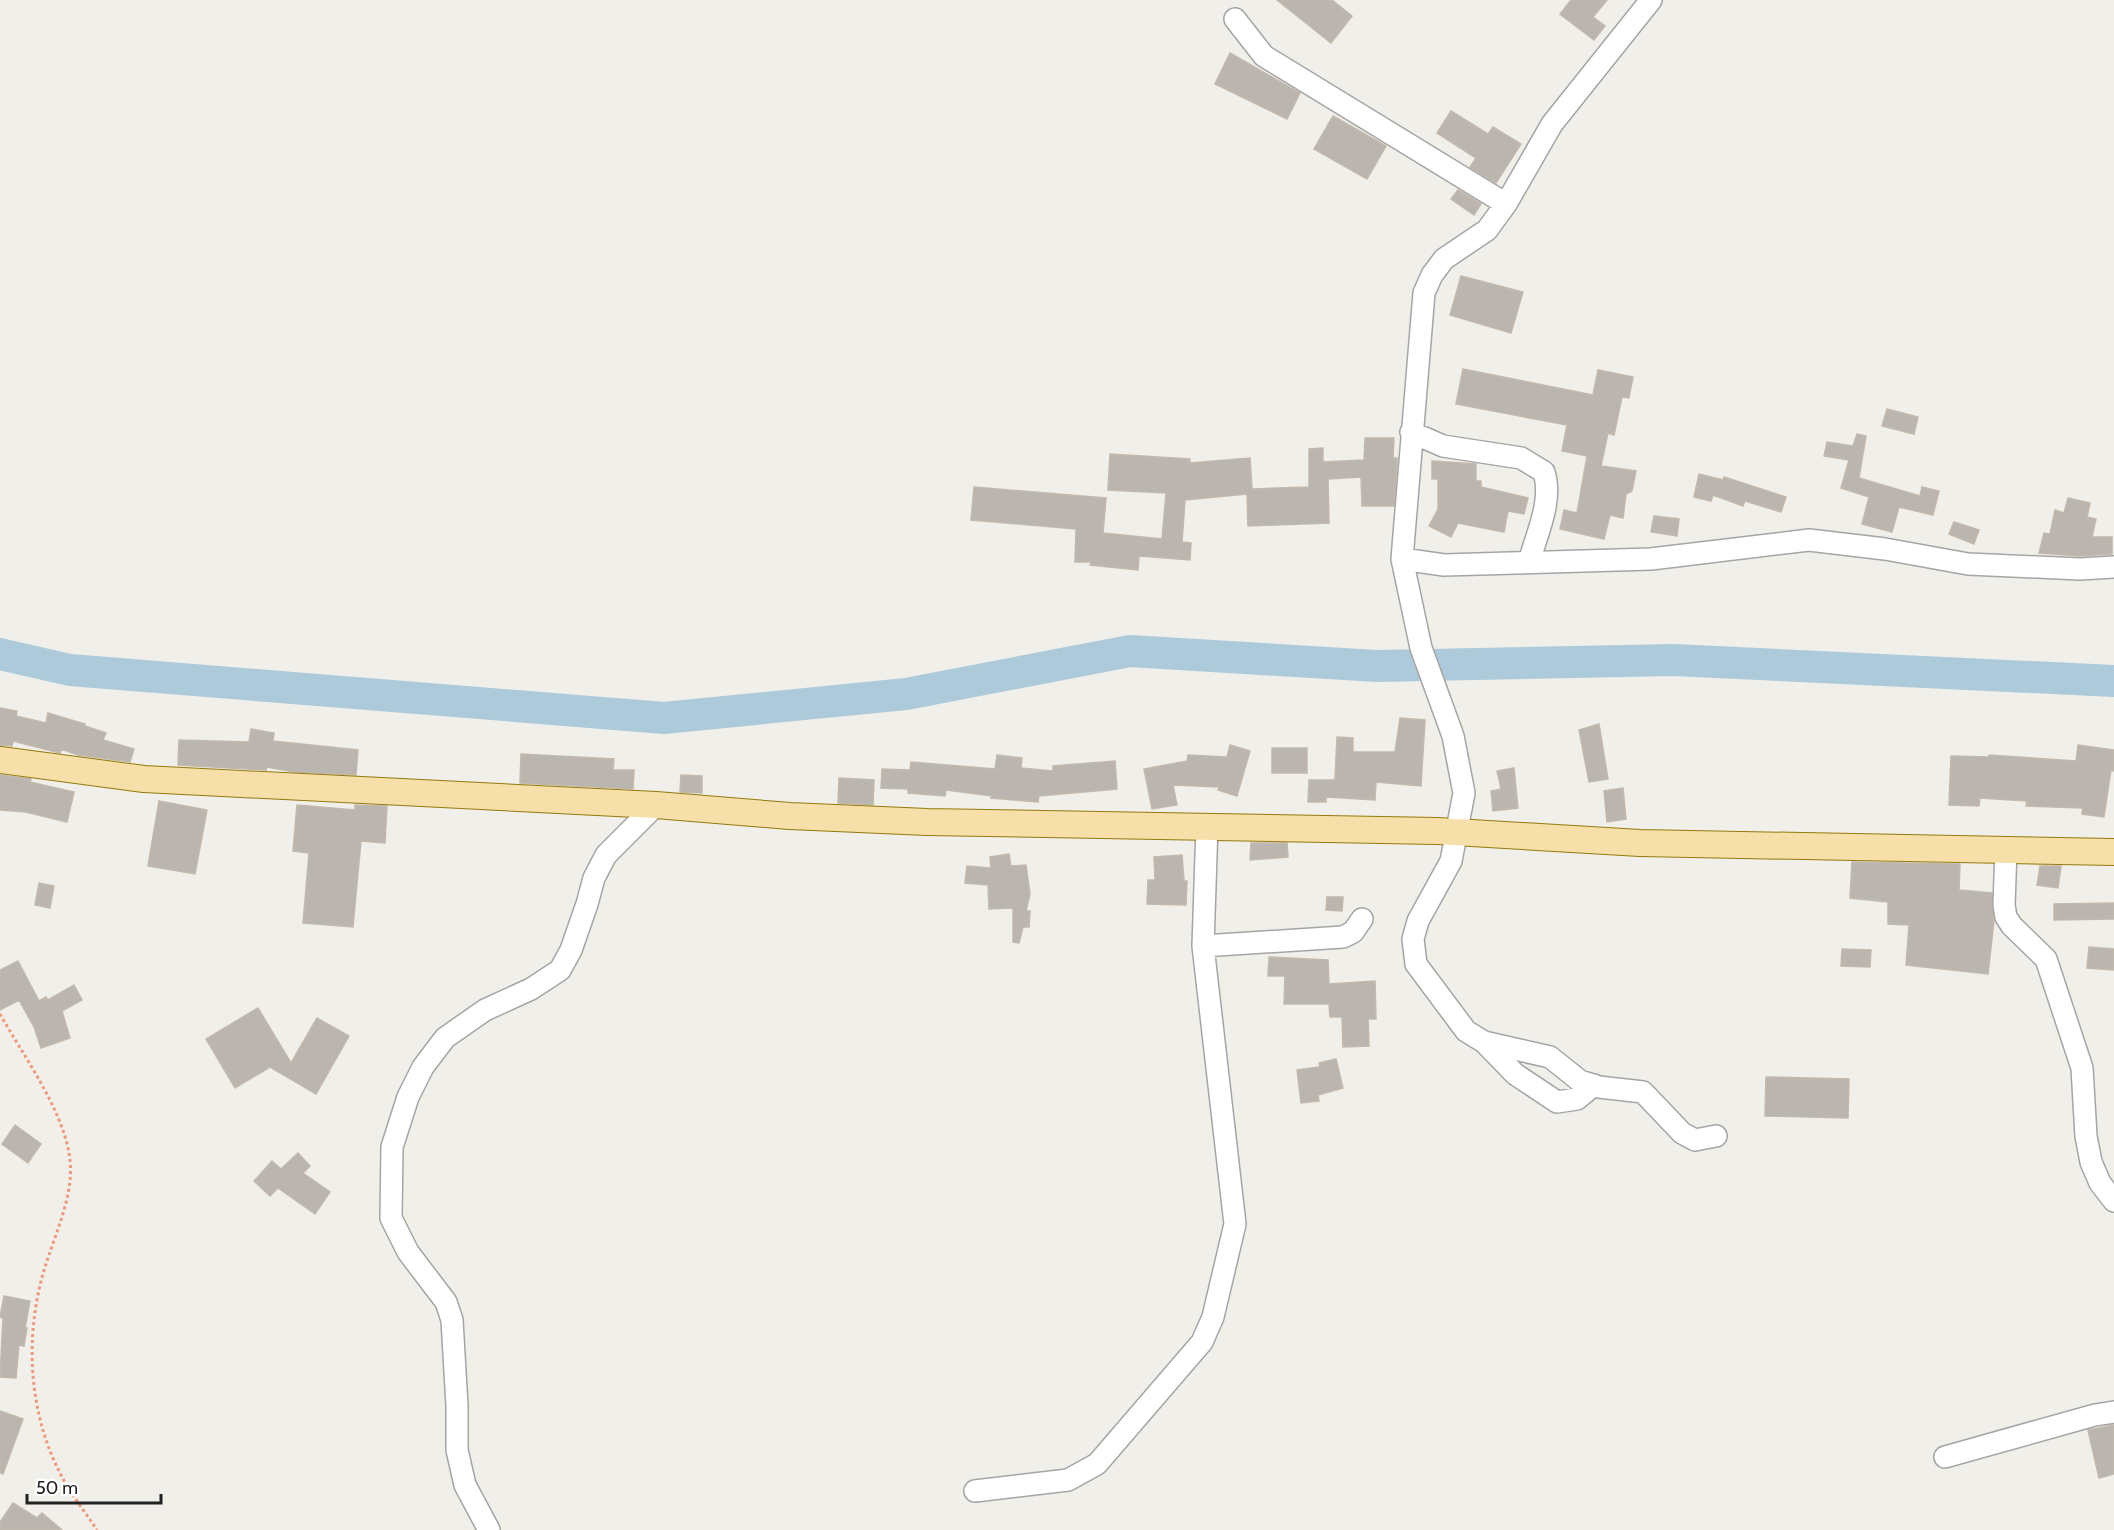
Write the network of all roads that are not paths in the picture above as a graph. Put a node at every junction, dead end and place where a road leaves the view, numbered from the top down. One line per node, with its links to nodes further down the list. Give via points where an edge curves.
1 (1651, 0): 3 (street, via 1552,124)
2 (1235, 19): 3 (street, via 1264,56)
3 (1506, 204): 4 (street, via 1487,230 1444,259 1424,293)
4 (1411, 432): 5 (street); 6 (street, via 1443,446 1521,458 1544,471 1547,498)
5 (1401, 559): 6 (street, via 1444,565); 11 (street, via 1421,648 1453,736 1464,793)
6 (1529, 562): 7 (street, via 1651,559 1809,540 1968,564)
7 (2114, 567)
8 (0, 760): 9 (main road, via 144,779)
9 (656, 805): 10 (main road, via 927,822); 23 (street, via 606,855 560,970 531,989 485,1010 445,1038 423,1067 408,1097 392,1147 391,1218 408,1252 446,1302 452,1320 457,1450 465,1485)
10 (1207, 825): 11 (main road); 15 (street)
11 (1458, 832): 12 (main road, via 1640,843); 16 (street, via 1443,879 1418,921 1412,950 1416,964 1466,1031)
12 (2006, 849): 13 (main road); 19 (street, via 2006,916 2012,927 2046,959 2082,1068 2091,1162)
13 (2114, 852)
14 (1362, 919): 15 (street, via 1353,932 1343,937)
15 (1203, 946): 22 (street, via 1234,1224 1208,1331 1097,1464 1068,1480)
16 (1484, 1042): 17 (street, via 1550,1057 1580,1081); 17 (street, via 1515,1074 1557,1102 1577,1099)
17 (1594, 1085): 18 (street, via 1643,1092 1682,1133 1695,1140)
18 (1716, 1136)
19 (2114, 1201)
20 (2114, 1412): 21 (street)
21 (1946, 1457)
22 (975, 1491)
23 (489, 1530)

